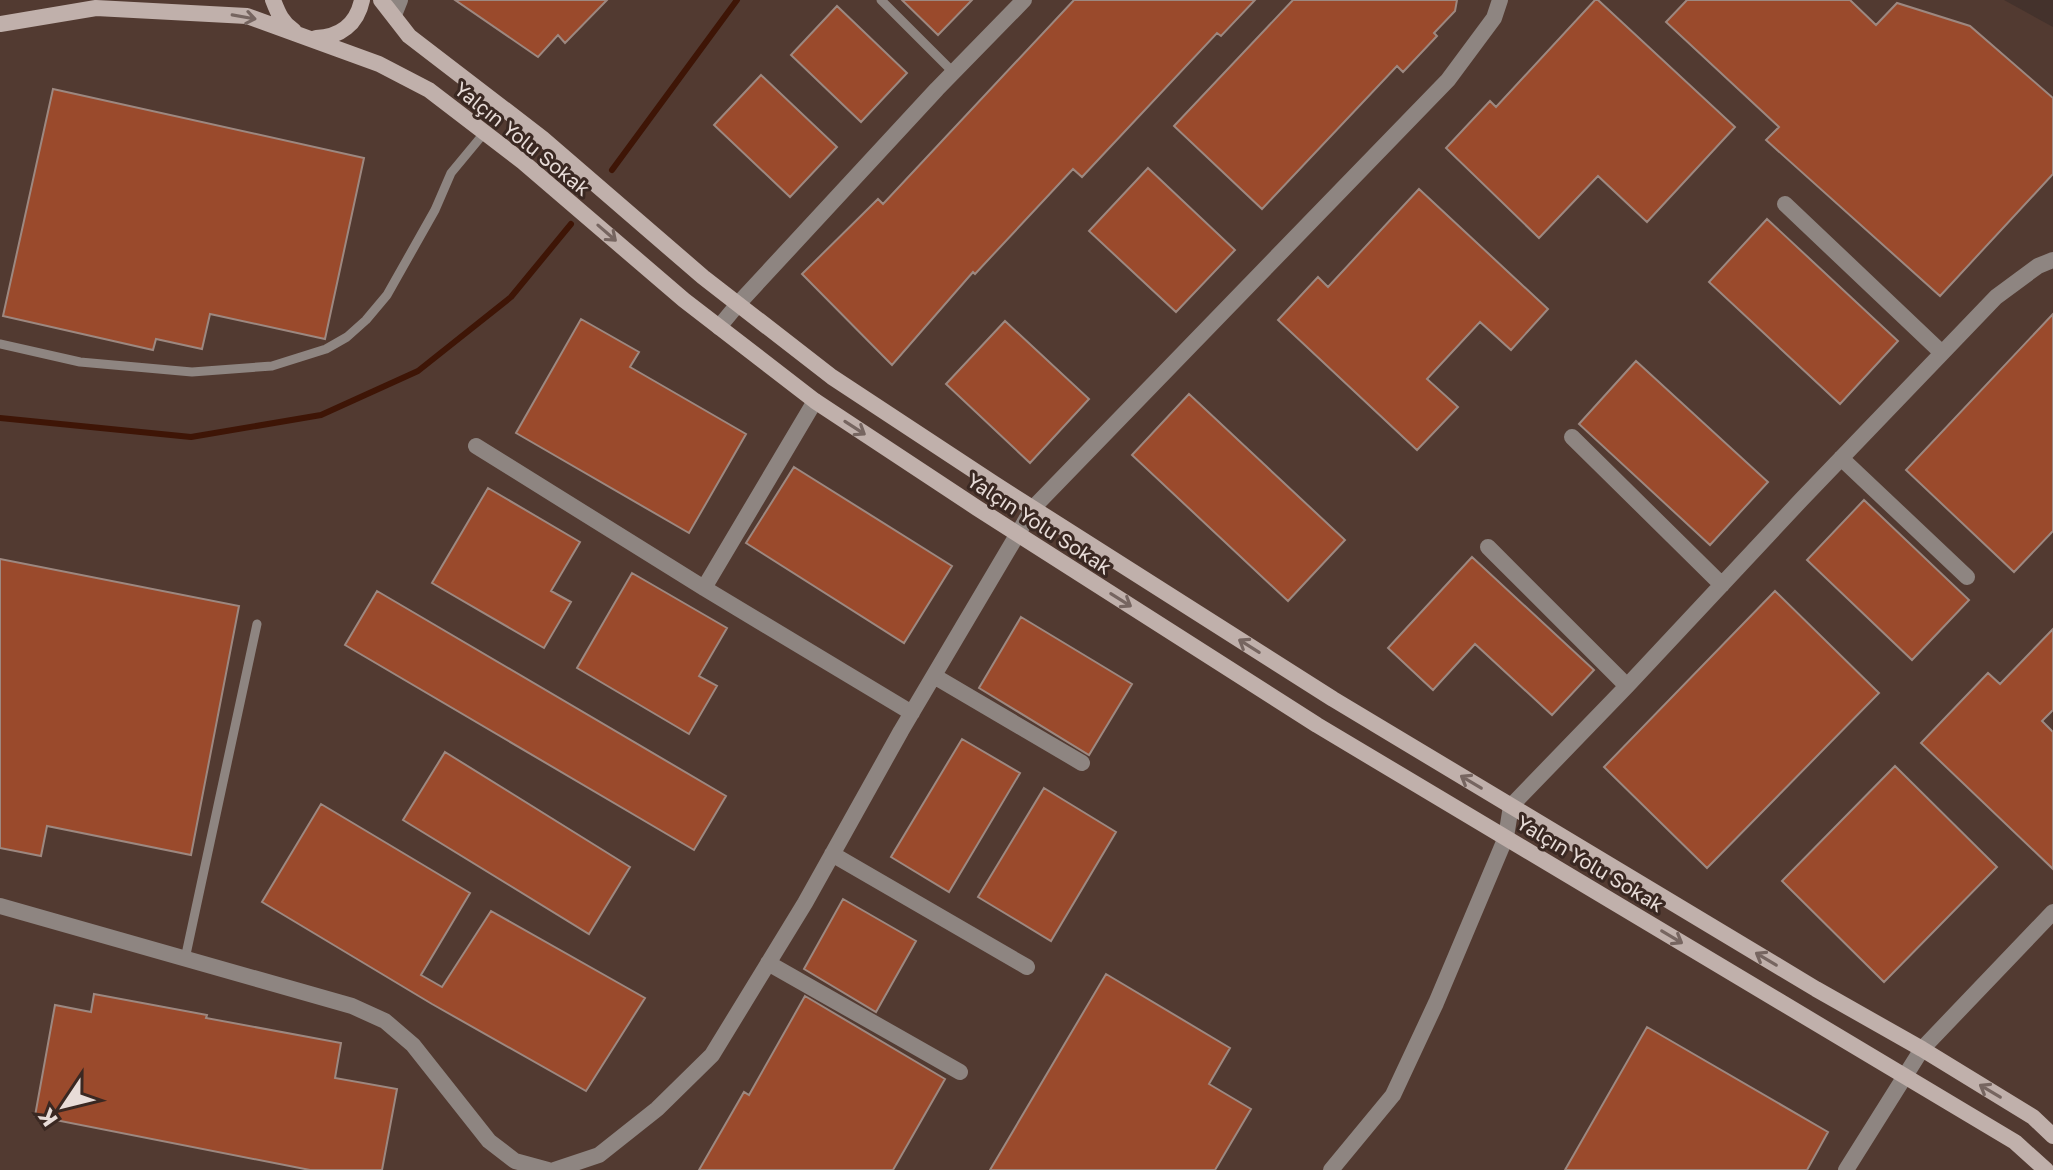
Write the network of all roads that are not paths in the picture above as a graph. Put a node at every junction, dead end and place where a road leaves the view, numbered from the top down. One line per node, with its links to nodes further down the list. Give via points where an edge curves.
1 (273, 0): 9 (street, via 278,14)
2 (362, 0): 9 (street, via 353,22 342,32 314,38)
3 (381, 0): 7 (street, Yalçın Yolu Sokak)
4 (881, 0): 10 (lane)
5 (1024, 0): 10 (street)
6 (1500, 0): 22 (street, via 1494,18 1448,80)
7 (397, 8): 14 (street, Yalçın Yolu Sokak, via 409,36 542,138)
8 (0, 24): 9 (street, Yalçın Yolu Sokak, one-way to 9, via 96,8 247,16)
9 (299, 35): 11 (street, Yalçın Yolu Sokak, via 379,64 429,90)
10 (953, 72): 14 (street)
11 (485, 132): 15 (street, Yalçın Yolu Sokak, one-way to 15); 16 (lane, via 451,173 387,295 347,337 326,349 272,366 192,372 80,362)
12 (1785, 204): 17 (street)
13 (2053, 260): 17 (street, via 1996,297)
14 (738, 304): 15 (street); 22 (street, Yalçın Yolu Sokak, via 832,377)
15 (719, 327): 18 (street, Yalçın Yolu Sokak)
16 (0, 344)
17 (1942, 353): 21 (street)
18 (815, 401): 23 (street, Yalçın Yolu Sokak, one-way to 23); 27 (street)
19 (1572, 437): 26 (street)
20 (476, 446): 27 (street)
21 (1841, 458): 25 (street); 26 (street)
22 (1033, 508): 23 (street); 33 (street, Yalçın Yolu Sokak, one-way to 22)
23 (1018, 535): 29 (street); 34 (street, Yalçın Yolu Sokak, one-way to 34, via 1317,725)
24 (1488, 547): 30 (street)
25 (1967, 577)
26 (1722, 585): 30 (street)
27 (704, 588): 31 (street)
28 (257, 624): 38 (lane)
29 (934, 676): 31 (street); 32 (street)
30 (1627, 686): 33 (street)
31 (912, 713): 35 (street)
32 (1082, 763)
33 (1511, 806): 34 (street); 41 (street, Yalçın Yolu Sokak, one-way to 33)
34 (1506, 837): 43 (street, Yalçın Yolu Sokak, one-way to 43); 46 (street, via 1393,1095)
35 (832, 854): 39 (street); 40 (street)
36 (0, 906): 38 (street)
37 (2053, 912): 41 (street)
38 (185, 959): 45 (street, via 352,1006 385,1021 413,1045 489,1141 515,1161)
39 (768, 963): 42 (street); 45 (street, via 712,1055 657,1109 599,1155)
40 (1027, 967)
41 (1922, 1049): 43 (street); 44 (street, Yalçın Yolu Sokak, one-way to 41, via 2033,1117)
42 (960, 1072)
43 (1904, 1076): 47 (street); 48 (street, Yalçın Yolu Sokak, via 2015,1142)
44 (2053, 1136)
45 (551, 1170)
46 (1331, 1170)
47 (1846, 1170)
48 (2046, 1170)

